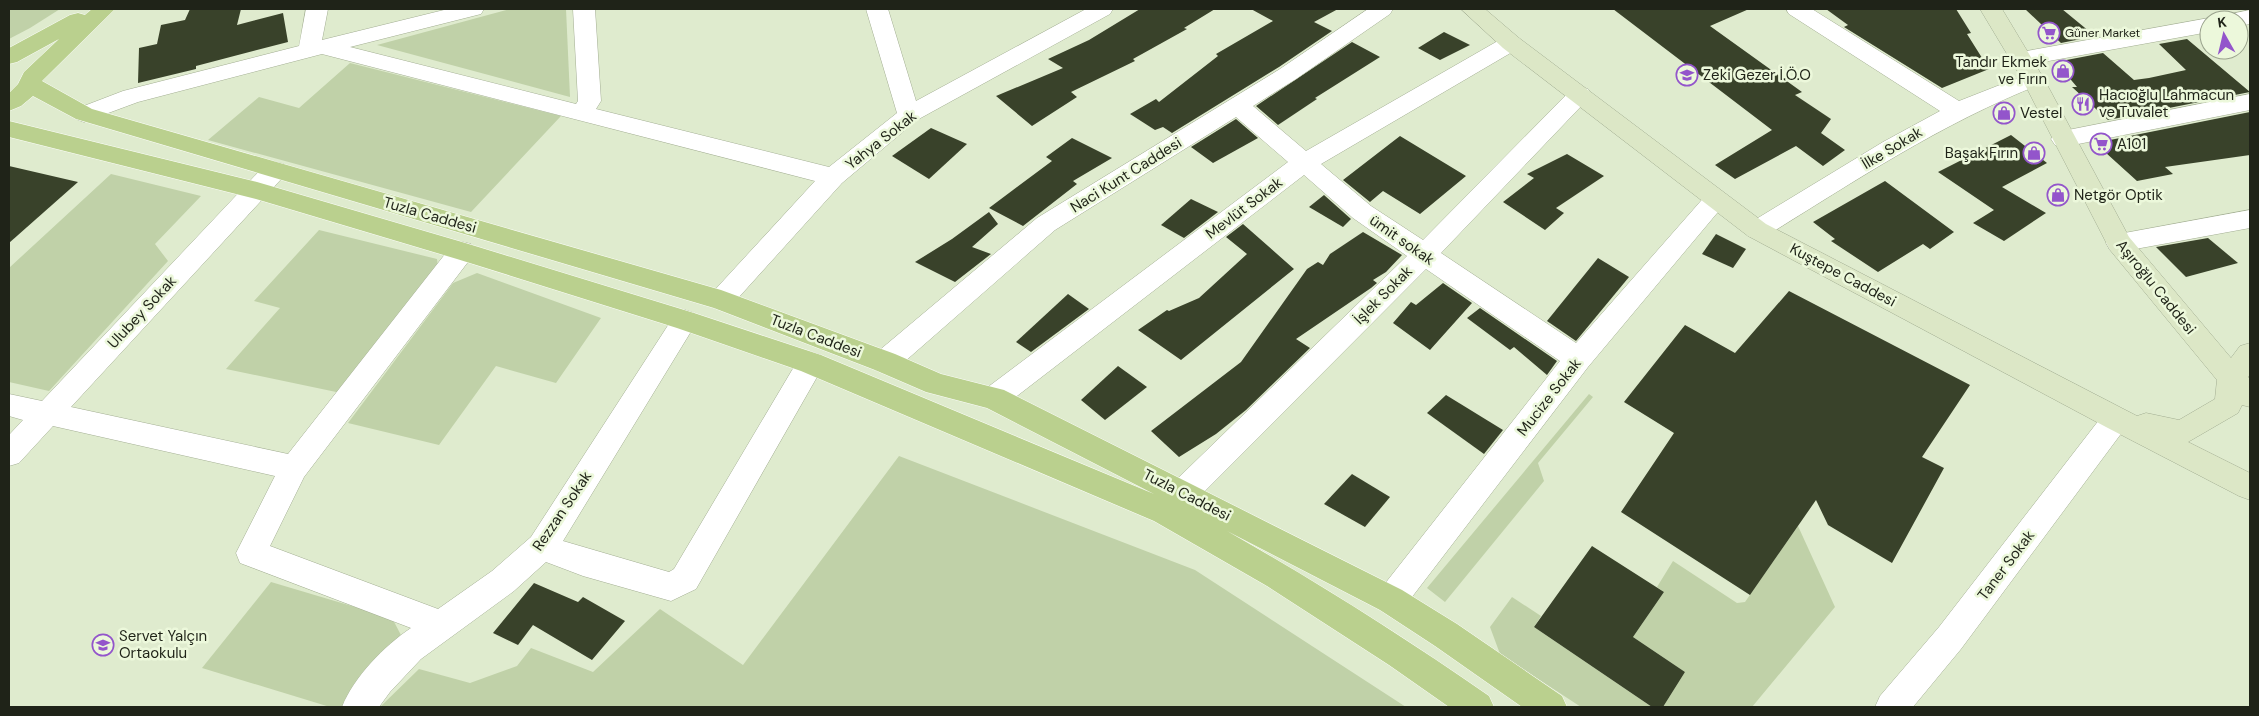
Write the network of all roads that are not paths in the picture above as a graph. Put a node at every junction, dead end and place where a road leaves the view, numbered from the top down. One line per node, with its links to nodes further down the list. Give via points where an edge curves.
1 (96, 9): 15 (main road)
2 (104, 9): 18 (main road)
3 (317, 9): 14 (street)
4 (472, 9): 14 (street)
5 (584, 9): 24 (street, via 590,100)
6 (877, 9): 26 (street)
7 (1102, 9): 26 (street, Yahya Sokak)
8 (1382, 9): 22 (street, Naci Kunt Caddesi)
9 (1472, 9): 13 (street, Kuştepe Caddesi)
10 (1797, 9): 23 (street)
11 (1991, 9): 17 (street, Aşıroğlu Caddesi)
12 (2199, 27): 17 (street, İlke Sokak)
13 (1511, 43): 19 (street, Kuştepe Caddesi); 29 (street, Mevlüt Sokak)
14 (317, 50): 24 (street); 25 (street, via 131,96)
15 (9, 57)
16 (9, 65): 18 (main road, Tuzla Caddesi, via 25,68)
17 (2027, 69): 23 (street, İlke Sokak, via 2002,89); 28 (street, Aşıroğlu Caddesi)
18 (31, 80): 21 (main road, via 24,92); 25 (main road, Tuzla Caddesi)
19 (1580, 94): 33 (street, Kuştepe Caddesi); 38 (street, İşlek Sokak)
20 (2250, 102): 28 (street)
21 (9, 103)
22 (1237, 105): 29 (street, ümit sokak); 43 (street, Naci Kunt Caddesi, via 1046,224)
23 (1956, 110): 35 (street, İlke Sokak)
24 (582, 113): 31 (street)
25 (84, 114): 30 (main road, Tuzla Caddesi)
26 (909, 115): 31 (street, Yahya Sokak)
27 (9, 129): 32 (main road, Tuzla Caddesi)
28 (2063, 139): 36 (street, Aşıroğlu Caddesi)
29 (1305, 162): 38 (street, ümit sokak, via 1362,212); 46 (street, Mevlüt Sokak)
30 (275, 170): 32 (street, Ulubey Sokak); 39 (main road, Tuzla Caddesi)
31 (833, 177): 39 (street, Yahya Sokak)
32 (257, 191): 37 (main road, Tuzla Caddesi); 48 (street, Ulubey Sokak)
33 (1716, 200): 35 (street, Kuştepe Caddesi); 42 (street, Mucize Sokak)
34 (2250, 219): 36 (street)
35 (1757, 230): 49 (street, Kuştepe Caddesi)
36 (2119, 243): 45 (street, Aşıroğlu Caddesi)
37 (462, 250): 40 (main road, Tuzla Caddesi); 51 (street)
38 (1424, 255): 42 (street, ümit sokak); 53 (street, İşlek Sokak)
39 (721, 300): 43 (main road, Tuzla Caddesi)
40 (685, 320): 44 (main road, Tuzla Caddesi); 54 (street, Rezzan Sokak)
41 (2250, 354): 45 (street)
42 (1578, 359): 55 (street, Mucize Sokak)
43 (885, 362): 46 (main road, Tuzla Caddesi, via 936,384)
44 (811, 363): 54 (street, via 685,579 671,587); 58 (main road, Tuzla Caddesi, via 1165,512 1278,576)
45 (2240, 387): 49 (street, via 2228,405 2182,432)
46 (994, 398): 53 (main road, Tuzla Caddesi)
47 (9, 405): 48 (street)
48 (47, 413): 50 (street, Ulubey Sokak); 51 (street)
49 (2116, 419): 52 (street, Kuştepe Caddesi); 60 (street, Taner Sokak, via 1950,638)
50 (9, 454)
51 (294, 468): 56 (street, via 251,553)
52 (2250, 487)
53 (1184, 493): 55 (main road, Tuzla Caddesi)
54 (542, 547): 56 (street, Rezzan Sokak, via 503,581)
55 (1391, 600): 59 (main road, Tuzla Caddesi)
56 (442, 625): 57 (street, Rezzan Sokak, via 409,648)
57 (359, 707)
58 (1477, 707)
59 (1550, 707)
60 (1892, 707)

